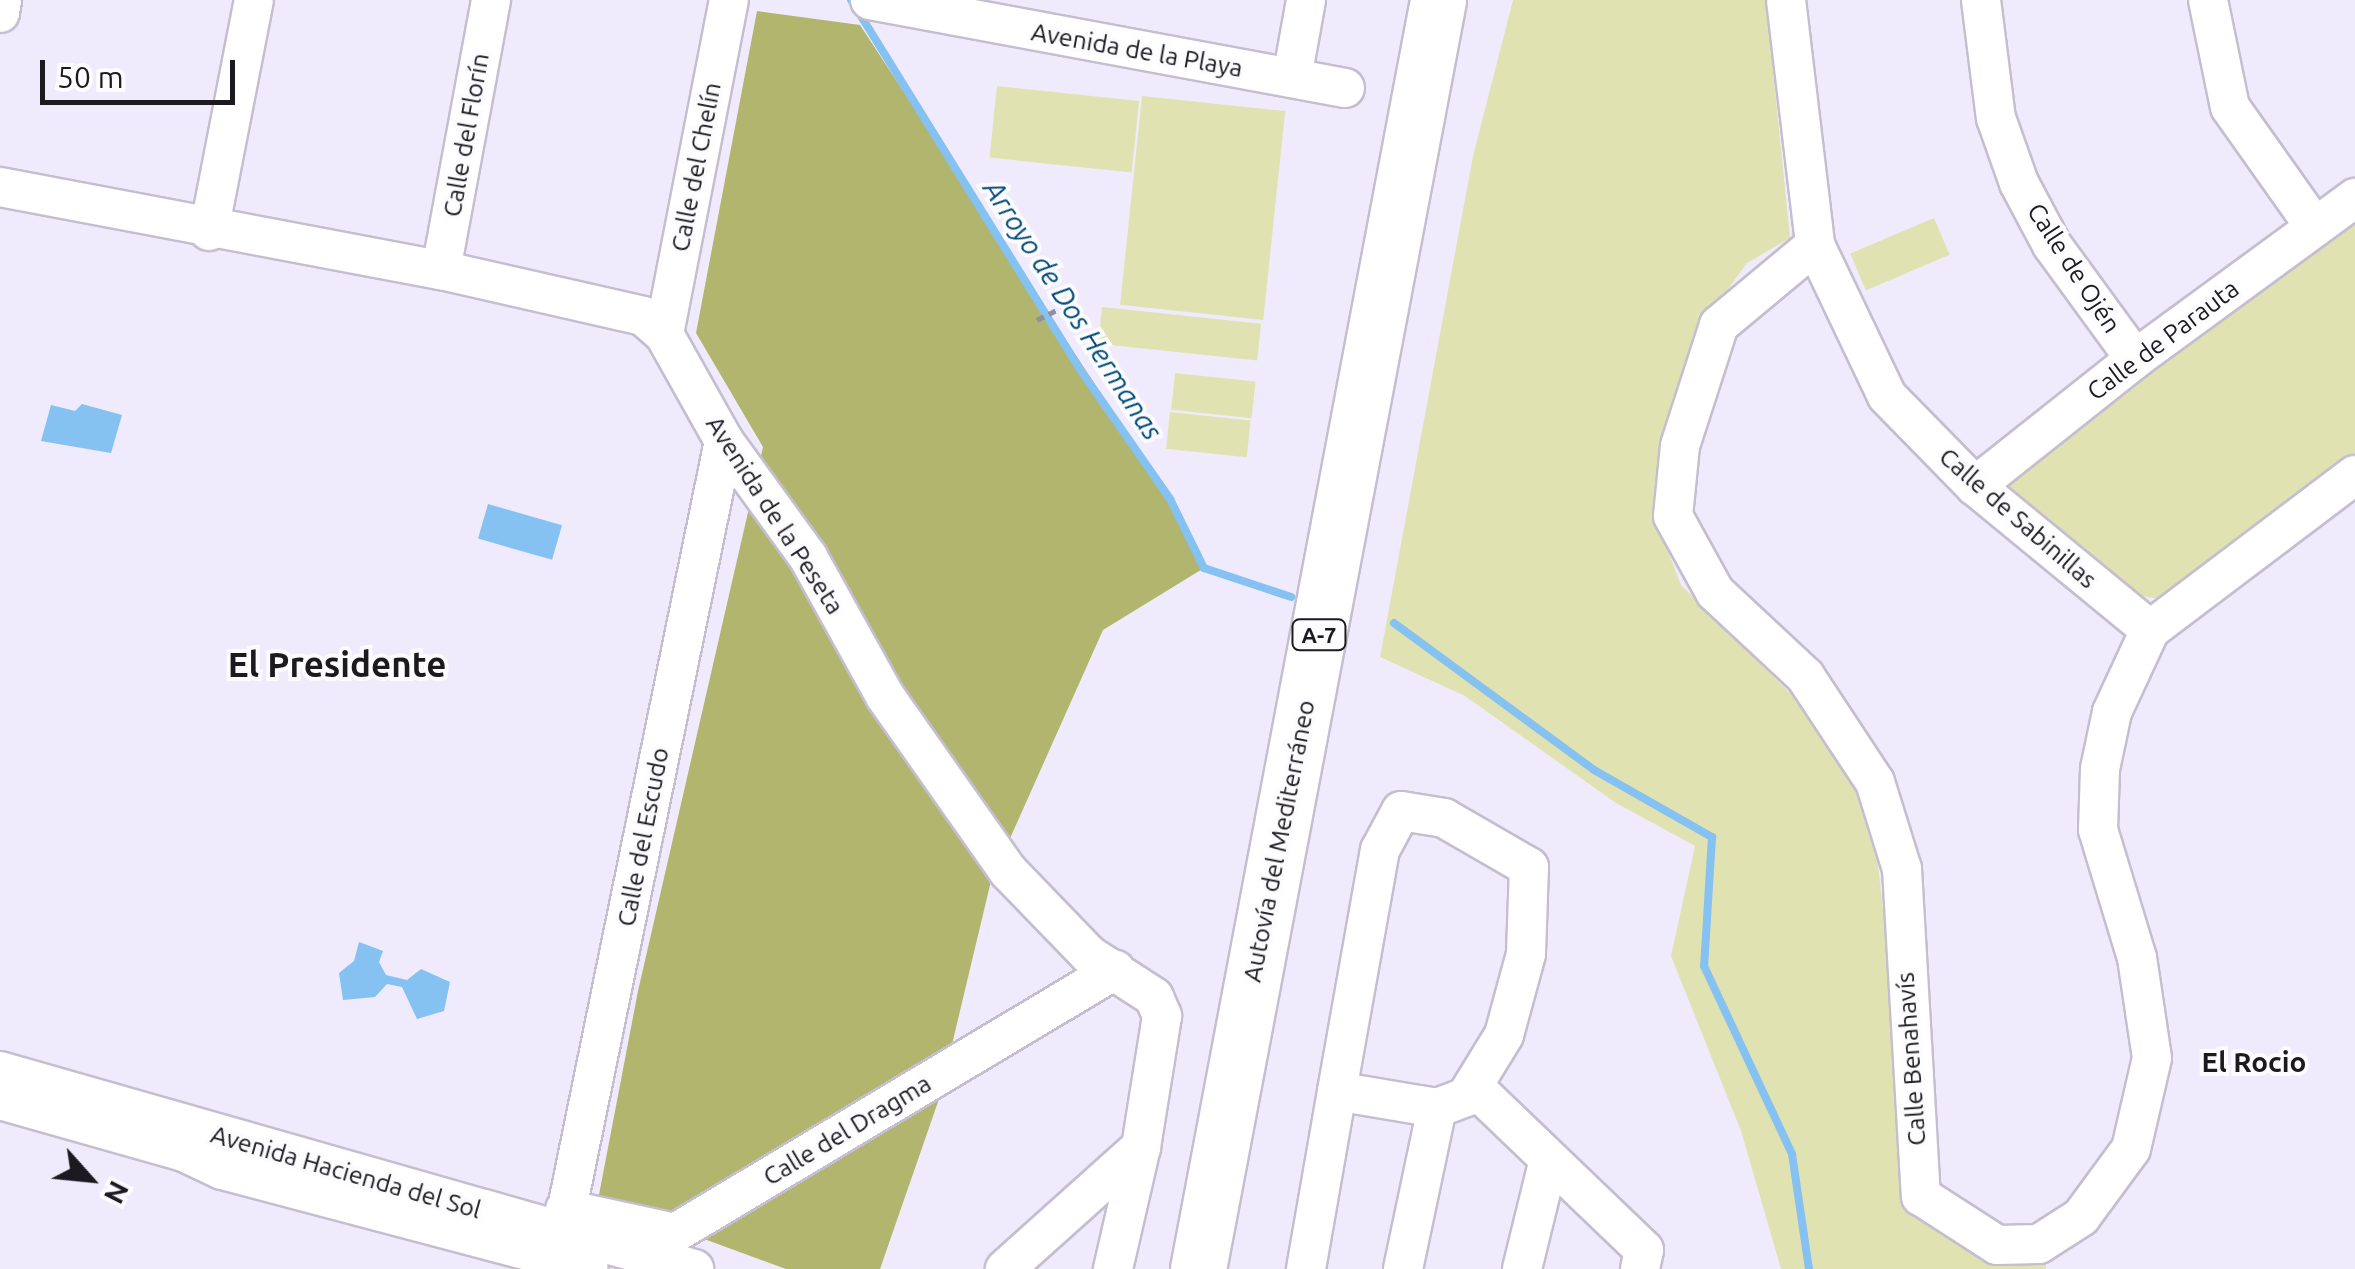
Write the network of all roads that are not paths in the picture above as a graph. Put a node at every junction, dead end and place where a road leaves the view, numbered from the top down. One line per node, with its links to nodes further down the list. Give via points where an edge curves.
1 (2, 0): 12 (street)
2 (254, 0): 18 (street)
3 (491, 0): 20 (street, Calle del Florín)
4 (729, 0): 21 (street, Calle del Chelín)
5 (1306, 0): 13 (street)
6 (1438, 0): 36 (highway, Autovía del Mediterráneo / A-7)
7 (1474, 0): 36 (highway, Autovía del Mediterráneo / A-7)
8 (1786, 0): 19 (street, Calle de Sabinillas)
9 (1980, 0): 22 (street, Calle de Ojén, via 1996,118 2019,183 2052,244)
10 (2208, 0): 17 (street, via 2230,106)
11 (886, 3): 13 (street, Avenida de la Playa)
12 (0, 13)
13 (1292, 78): 14 (street, Avenida de la Playa)
14 (1345, 88)
15 (0, 187): 18 (street)
16 (2355, 198): 17 (street, Calle de Parauta)
17 (2315, 227): 22 (street, Calle de Parauta)
18 (209, 231): 20 (street)
19 (1815, 245): 25 (street, Calle de Sabinillas, via 1887,396); 26 (street, Calle Benahavís, via 1718,325 1680,446 1673,516 1715,592 1805,676 1875,782 1902,869 1921,1196 1998,1245 2039,1244 2081,1217 2131,1149 2152,1058 2138,958 2098,830 2100,770 2112,712)
20 (441, 270): 21 (street, via 643,316)
21 (664, 334): 23 (street, Avenida de la Peseta)
22 (2135, 359): 25 (street, Calle de Parauta)
23 (724, 441): 27 (street, Avenida de la Peseta, via 808,557 885,696 1008,871 1089,955); 35 (street, Calle del Escudo)
24 (2355, 475): 26 (street)
25 (1975, 486): 26 (street, Calle de Sabinillas)
26 (2150, 630)
27 (1114, 970): 33 (street, Avenida de la Peseta, via 1154,997 1162,1016); 35 (street, Calle del Dragma, via 675,1234)
28 (0, 1071): 35 (street, Avenida Hacienda del Sol)
29 (1473, 1086): 30 (street, via 1504,1035 1526,954 1530,867 1444,818 1401,811 1380,850); 32 (street, via 1466,1097); 34 (street)
30 (1337, 1091): 32 (street); 41 (street)
31 (0, 1100): 37 (street, Avenida Hacienda del Sol, via 184,1152 222,1170)
32 (1436, 1108): 42 (street)
33 (1141, 1147): 39 (street); 40 (street, Avenida de la Peseta)
34 (1548, 1159): 43 (street); 44 (street, via 1644,1250)
35 (564, 1221): 38 (street, Avenida Hacienda del Sol)
36 (1207, 1259)
37 (595, 1269)
38 (694, 1269)
39 (1005, 1269)
40 (1114, 1269)
41 (1306, 1269)
42 (1402, 1269)
43 (1522, 1269)
44 (1640, 1269)

